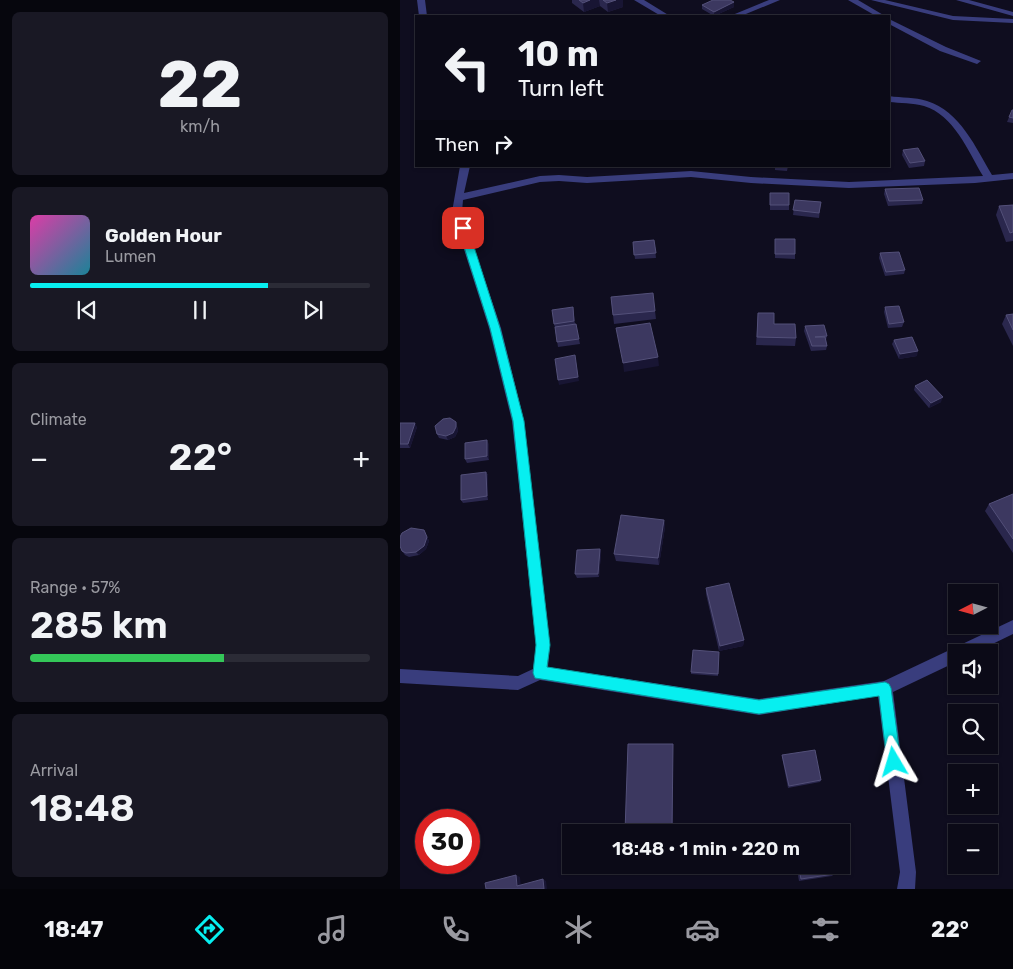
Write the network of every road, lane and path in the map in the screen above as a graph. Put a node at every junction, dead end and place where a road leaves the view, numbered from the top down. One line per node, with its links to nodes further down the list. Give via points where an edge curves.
1 (421, 0): 8 (street)
2 (638, 0): 9 (street)
3 (776, 0): 10 (street)
4 (852, 0): 11 (street)
5 (875, 0): 12 (street, via 953,18)
6 (960, 0): 7 (street)
7 (1013, 14)
8 (423, 15)
9 (664, 15)
10 (737, 15)
11 (879, 15)
12 (1013, 21)
13 (890, 22): 14 (street, via 943,49)
14 (977, 61)
15 (890, 99): 18 (street, via 925,103 942,110)
16 (465, 167): 19 (street)
17 (1013, 176): 18 (street)
18 (990, 178): 19 (street, via 849,185 691,174 587,180 559,178 540,179)
19 (458, 198): 23 (street, via 458,212 495,328 518,421 543,645)
20 (1013, 627): 21 (street)
21 (978, 644)
22 (948, 659): 25 (street)
23 (540, 673): 24 (street, via 518,683); 25 (street, via 759,707)
24 (400, 676)
25 (885, 688): 26 (street, via 908,872)
26 (906, 889)

